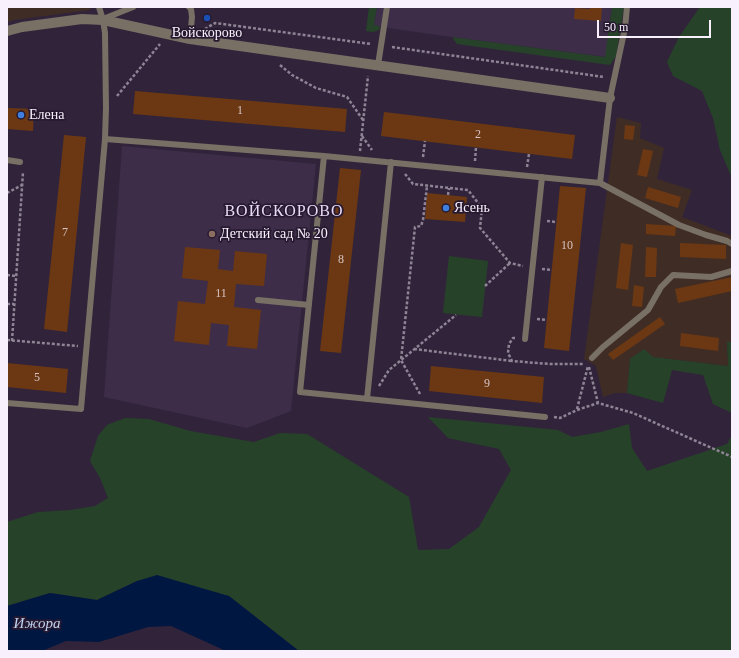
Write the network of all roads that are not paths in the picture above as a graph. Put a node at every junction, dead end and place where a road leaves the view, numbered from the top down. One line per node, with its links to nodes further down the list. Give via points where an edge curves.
1 (99, 7): 6 (lane)
2 (133, 7): 6 (lane)
3 (189, 7): 8 (lane, via 192,17)
4 (387, 7): 9 (lane, via 381,46)
5 (627, 7): 10 (lane)
6 (103, 20): 7 (street, via 82,19); 8 (street); 11 (lane)
7 (7, 31)
8 (190, 38): 9 (street)
9 (373, 64): 10 (street)
10 (610, 98): 17 (lane)
11 (105, 139): 12 (lane); 25 (lane, via 81,409)
12 (324, 156): 15 (lane); 21 (lane)
13 (7, 160): 14 (lane)
14 (20, 162)
15 (393, 163): 16 (lane); 24 (lane)
16 (542, 177): 17 (lane); 22 (lane)
17 (600, 183): 18 (lane, via 679,225)
18 (732, 244)
19 (732, 271): 23 (lane, via 711,277 673,275 661,287 648,310)
20 (258, 300): 21 (lane)
21 (309, 305): 24 (lane, via 300,392)
22 (526, 336)
23 (592, 358)
24 (369, 399): 26 (lane)
25 (7, 403)
26 (545, 417)

